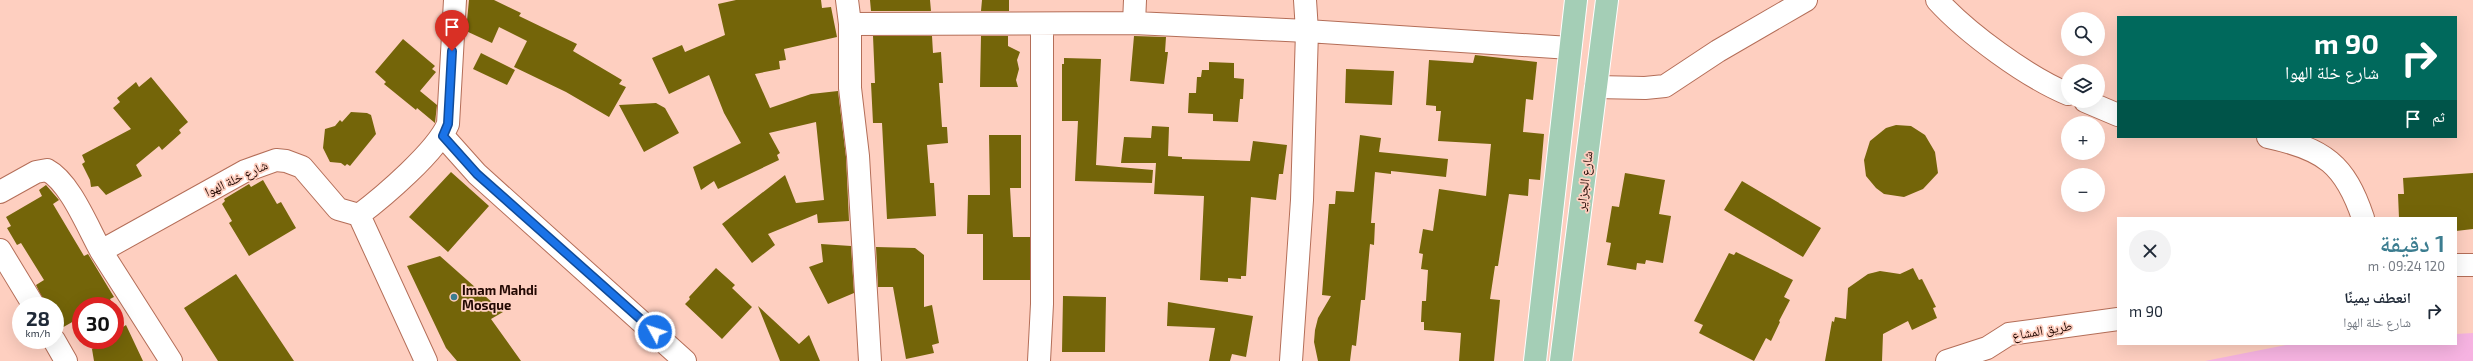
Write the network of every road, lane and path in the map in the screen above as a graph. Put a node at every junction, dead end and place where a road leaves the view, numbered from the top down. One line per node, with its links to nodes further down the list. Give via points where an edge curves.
1 (455, 0): 18 (street, via 448,124)
2 (847, 0): 10 (street)
3 (1135, 0): 9 (street)
4 (1305, 0): 12 (street)
5 (1576, 0): 13 (main road)
6 (1607, 0): 14 (main road, شارع الجزاير)
7 (1806, 0): 14 (street, via 1718,51 1665,86)
8 (1937, 0): 15 (street, via 1953,17 2020,67)
9 (1134, 23): 11 (street); 12 (street)
10 (850, 24): 11 (street); 34 (street, via 850,88 858,156)
11 (1042, 24): 35 (street, via 1042,304)
12 (1307, 30): 13 (street); 36 (street, via 1302,200)
13 (1570, 48): 37 (main road)
14 (1596, 87): 38 (main road, شارع الجزاير)
15 (2061, 90)
16 (2102, 108): 17 (street)
17 (2117, 115)
18 (443, 136): 21 (street, via 393,188); 33 (street, via 482,179)
19 (2272, 138): 22 (street, via 2314,150 2332,163 2347,179 2360,204)
20 (0, 192): 24 (street, via 36,172 47,170 54,174 70,194)
21 (359, 215): 24 (street, شارع خلة الهوا, via 338,208 302,167 276,160 245,171); 30 (street)
22 (2363, 217)
23 (0, 250): 27 (street)
24 (102, 251): 32 (street)
25 (2457, 265): 26 (street)
26 (2473, 265)
27 (29, 297)
28 (2117, 319): 39 (street, طريق المشاع, via 2009,334 1987,348)
29 (59, 349): 31 (street)
30 (417, 357)
31 (66, 361)
32 (171, 361)
33 (685, 361)
34 (870, 361)
35 (1038, 361)
36 (1291, 361)
37 (1535, 361)
38 (1561, 361)
39 (1947, 361)

